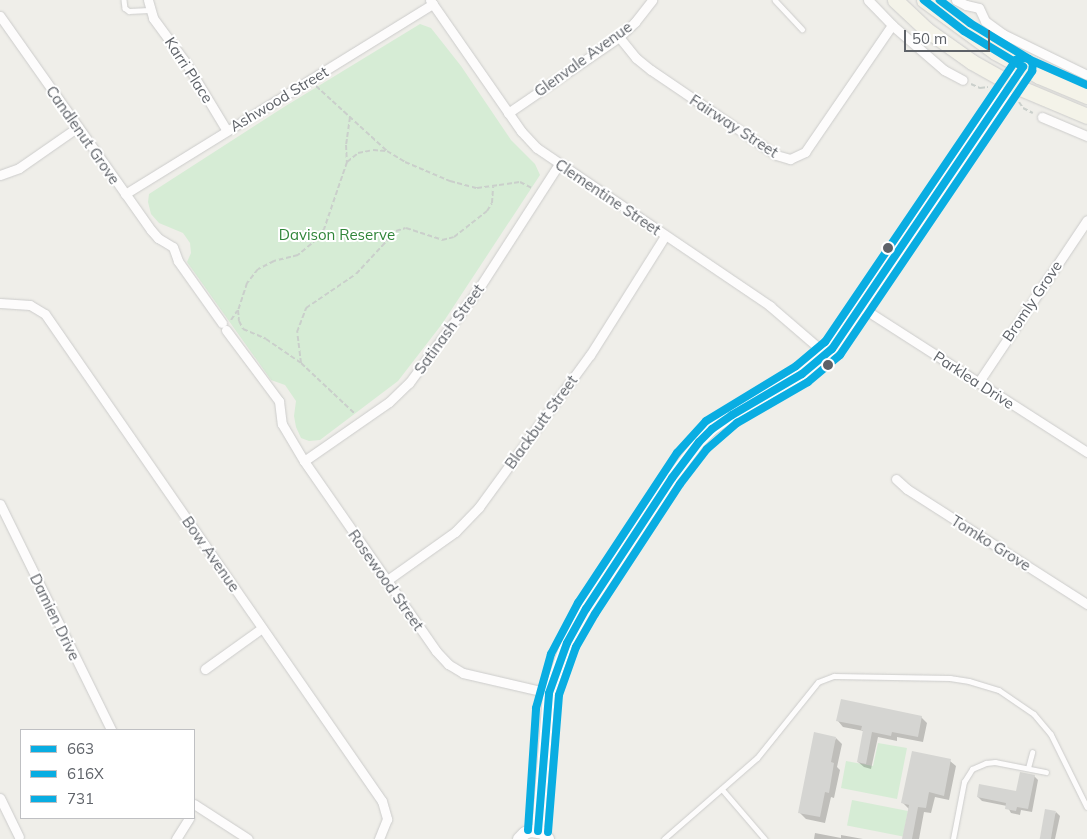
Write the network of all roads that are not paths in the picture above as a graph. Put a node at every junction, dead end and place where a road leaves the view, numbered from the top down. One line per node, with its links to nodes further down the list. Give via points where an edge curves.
1 (124, 0): 11 (lane, via 129,11)
2 (148, 0): 11 (street, Karri Place)
3 (651, 0): 15 (street, Glenvale Avenue)
4 (775, 0): 14 (lane)
5 (868, 0): 13 (street)
6 (895, 0): 19 (main road, via 950,47)
7 (924, 0): 16 (main road, via 964,31)
8 (956, 0): 10 (street)
9 (432, 2): 21 (street, Clementine Street); 25 (street, Ashwood Street)
10 (981, 4): 17 (street, via 985,22)
11 (150, 10): 25 (street, Karri Place)
12 (0, 16): 24 (street, Candlenut Grove)
13 (892, 25): 15 (street, Fairway Street, via 805,152 790,159 776,156 651,70); 18 (street, via 947,72)
14 (802, 29)
15 (619, 37): 21 (street, Glenvale Avenue)
16 (1023, 67): 19 (street); 20 (main road)
17 (1087, 75)
18 (962, 80)
19 (1011, 84): 22 (main road); 33 (street)
20 (1087, 96)
21 (508, 113): 27 (street, Clementine Street, via 529,141)
22 (1087, 116)
23 (1042, 117): 26 (street)
24 (78, 127): 28 (street, via 19,168); 29 (street, Candlenut Grove)
25 (227, 131): 29 (street, Ashwood Street)
26 (1087, 136)
27 (559, 164): 31 (street, Clementine Street); 38 (street, Satinash Street, via 479,288 419,371 399,393)
28 (0, 175)
29 (125, 194): 36 (street, Candlenut Grove, via 155,234 173,247 178,261)
30 (1087, 220): 35 (street, Bromly Grove)
31 (665, 236): 34 (street, Clementine Street, via 770,306); 41 (street, Blackbutt Street, via 590,355 479,507 449,538)
32 (0, 302): 43 (street, Bow Avenue, via 30,305 45,314)
33 (861, 307): 34 (street); 35 (street, Parklea Drive)
34 (827, 355): 45 (street, via 802,374 732,414 698,442 574,629)
35 (978, 383): 37 (street, Parklea Drive)
36 (279, 401): 38 (street, Rosewood Street, via 282,424)
37 (1087, 452)
38 (304, 461): 41 (street, Rosewood Street)
39 (896, 479): 42 (street, Tomko Grove, via 907,490)
40 (0, 504): 46 (street, Damien Drive)
41 (386, 580): 45 (street, Rosewood Street, via 448,664 472,676)
42 (1087, 604)
43 (262, 628): 44 (street); 59 (street, Bow Avenue, via 382,801 387,819)
44 (205, 669)
45 (549, 693): 55 (street)
46 (111, 729)
47 (1032, 753): 48 (lane)
48 (1028, 768): 49 (lane); 64 (lane, via 995,762 972,769 964,782)
49 (1046, 772)
50 (722, 789): 53 (lane, via 756,758 811,688 826,678 950,678 969,680 999,690 1034,714 1051,734); 62 (lane); 63 (lane)
51 (0, 798): 56 (street)
52 (195, 807): 58 (street)
53 (1087, 807)
54 (188, 819): 57 (street)
55 (538, 831): 60 (street, via 526,832); 61 (street)
56 (19, 837)
57 (176, 839)
58 (248, 839)
59 (379, 839)
60 (519, 839)
61 (548, 839)
62 (664, 839)
63 (765, 839)
64 (953, 839)

